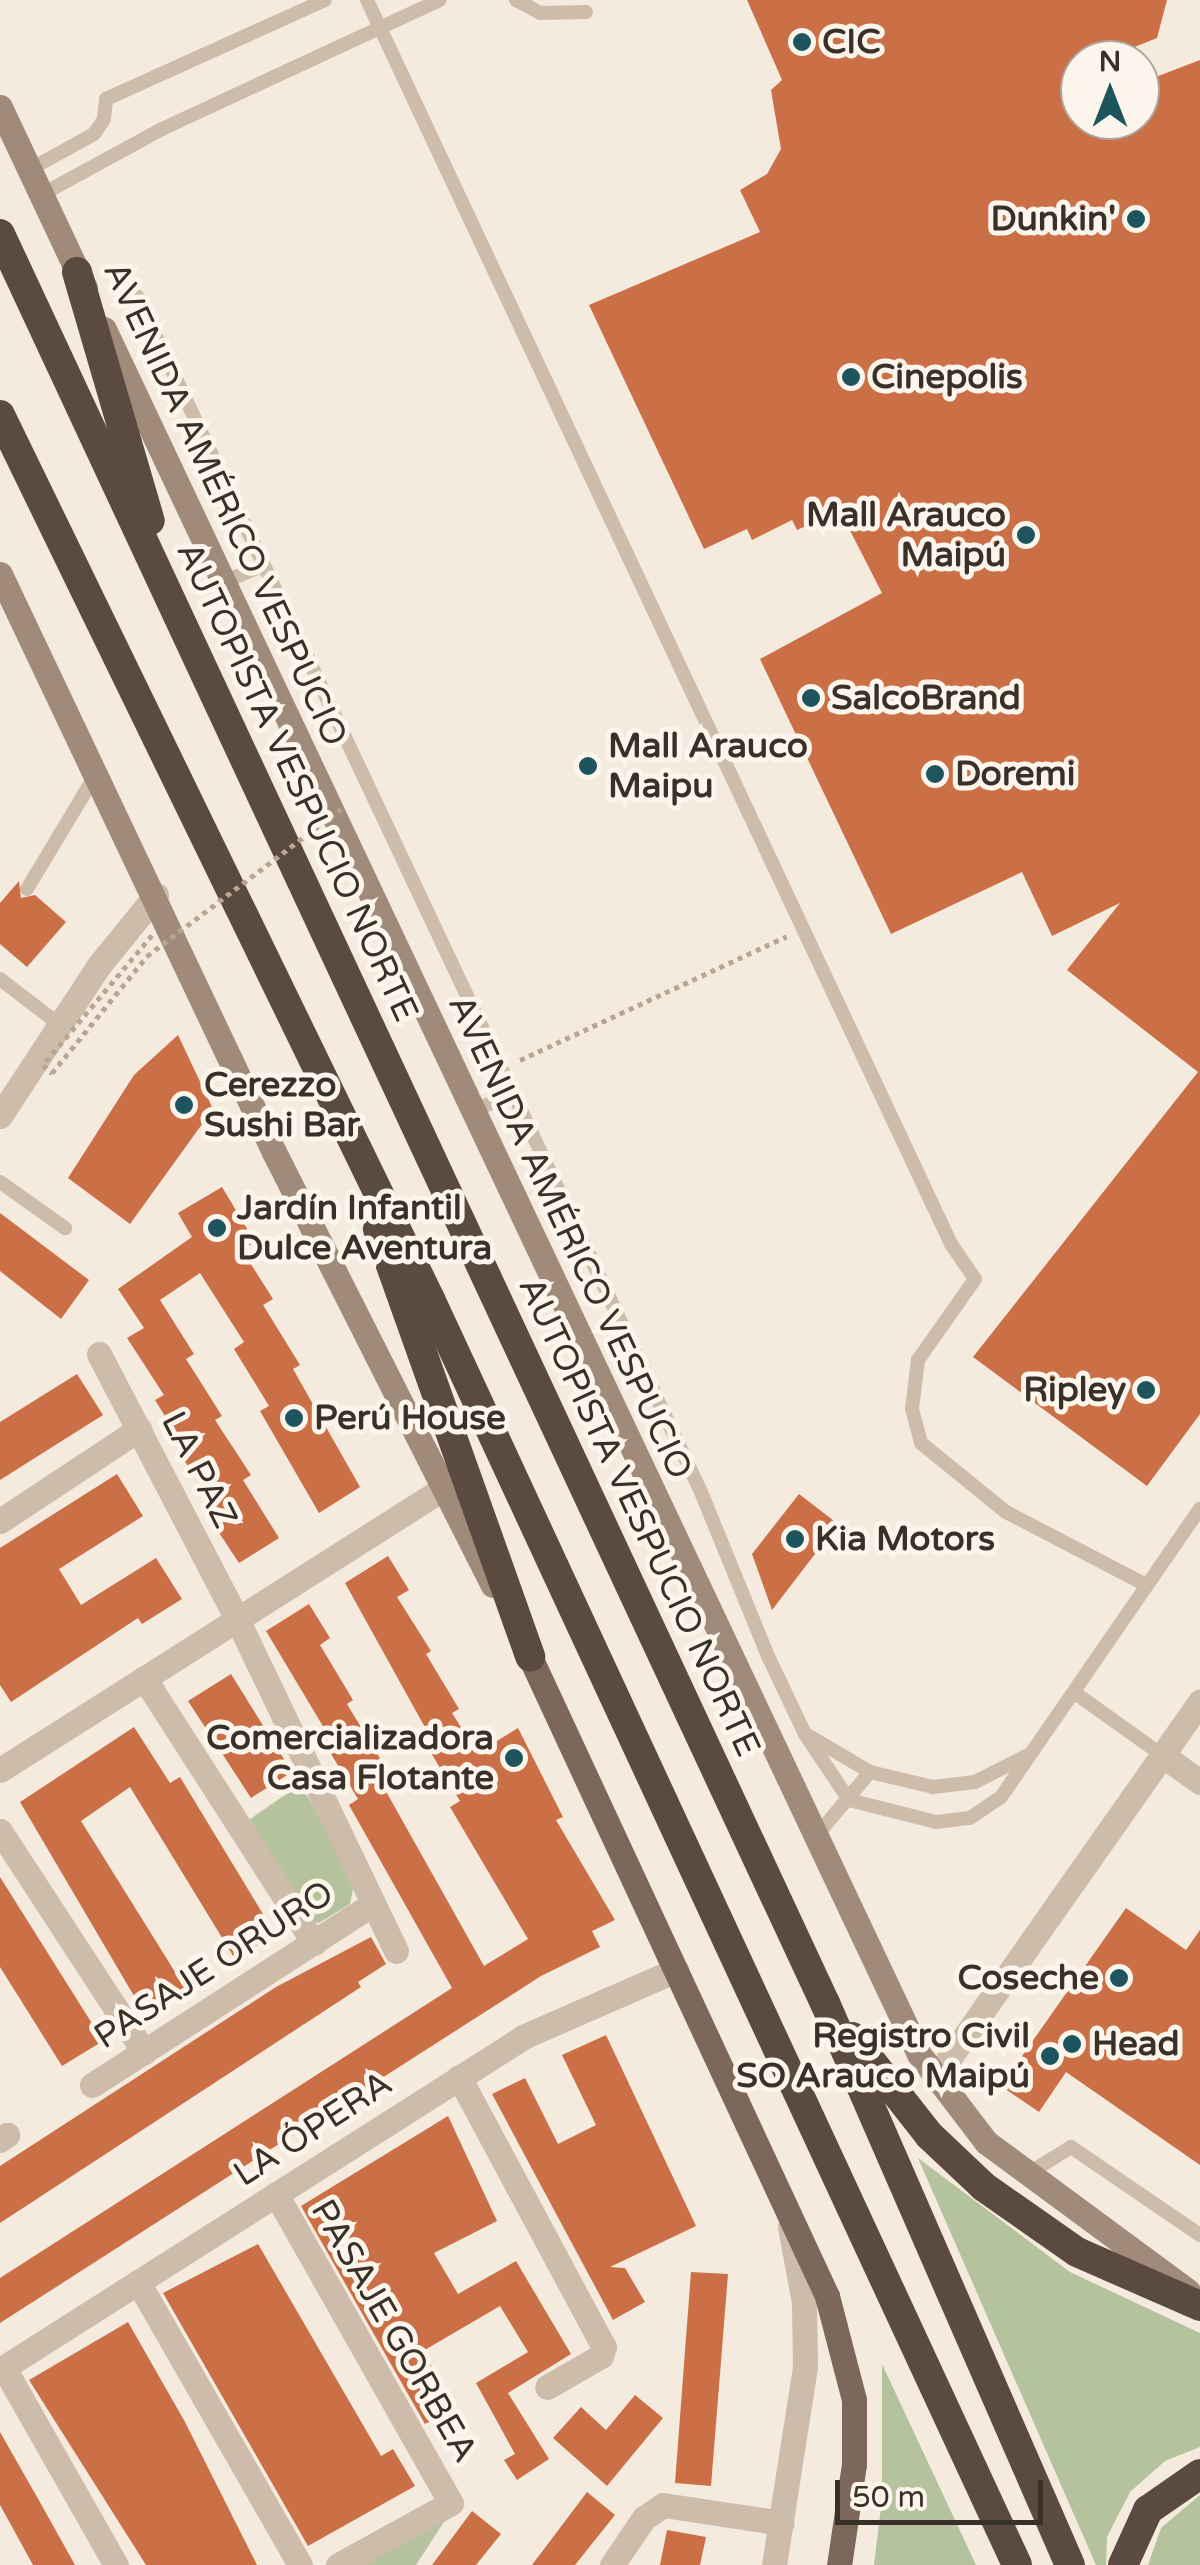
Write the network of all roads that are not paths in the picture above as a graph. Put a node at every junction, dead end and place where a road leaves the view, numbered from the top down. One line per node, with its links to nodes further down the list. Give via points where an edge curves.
1 (325, 0): 8 (lane, via 106,99 94,134)
2 (367, 0): 6 (lane)
3 (440, 0): 6 (lane)
4 (516, 0): 5 (lane, via 540,14)
5 (586, 12)
6 (380, 29): 9 (lane, via 162,129); 34 (lane, via 951,1244 975,1279 918,1360 912,1409 921,1443 1006,1512)
7 (0, 107): 8 (main road, AVENIDA AMÉRICO VESPUCIO)
8 (29, 170): 9 (main road, AVENIDA AMÉRICO VESPUCIO)
9 (41, 195): 11 (main road, AVENIDA AMÉRICO VESPUCIO)
10 (0, 234): 17 (highway, AUTOPISTA VESPUCIO NORTE)
11 (77, 272): 16 (main road, AVENIDA AMÉRICO VESPUCIO); 17 (highway)
12 (138, 296): 14 (lane)
13 (0, 415): 23 (highway)
14 (264, 565): 16 (lane); 24 (lane)
15 (0, 574): 18 (main road)
16 (224, 582): 25 (main road, AVENIDA AMÉRICO VESPUCIO)
17 (178, 616): 53 (highway, AUTOPISTA VESPUCIO NORTE)
18 (96, 773): 19 (lane); 20 (main road)
19 (27, 888)
20 (156, 896): 22 (street); 31 (main road, via 274,1152)
21 (0, 979): 22 (lane)
22 (60, 1025): 26 (street)
23 (326, 1085): 36 (highway); 74 (highway, via 770,2021)
24 (513, 1092): 25 (lane); 40 (lane)
25 (470, 1112): 48 (main road, AVENIDA AMÉRICO VESPUCIO)
26 (0, 1116)
27 (0, 1182): 28 (lane)
28 (64, 1228)
29 (99, 1354): 30 (street, LA PAZ)
30 (138, 1430): 33 (street); 35 (street, LA PAZ)
31 (444, 1488): 35 (street); 36 (main road)
32 (1200, 1509): 34 (lane)
33 (0, 1520)
34 (1146, 1586): 38 (lane)
35 (237, 1619): 37 (street); 49 (street, PASAJE ORURO)
36 (530, 1657): 52 (main road)
37 (144, 1678): 43 (street); 50 (street)
38 (1075, 1693): 41 (lane); 42 (lane)
39 (1200, 1701): 42 (street)
40 (805, 1734): 44 (lane); 46 (lane)
41 (1029, 1755): 44 (lane, via 954,1785 909,1784); 46 (lane, via 1001,1797 970,1818 936,1822)
42 (1162, 1755): 45 (street); 56 (street)
43 (0, 1770)
44 (870, 1772): 46 (lane)
45 (1200, 1782)
46 (849, 1800): 48 (lane)
47 (0, 1832): 54 (street)
48 (817, 1835): 56 (main road, AVENIDA AMÉRICO VESPUCIO)
49 (373, 1904): 50 (street, PASAJE ORURO); 51 (street, PASAJE ORURO)
50 (314, 1943): 54 (street, PASAJE ORURO)
51 (396, 1952)
52 (676, 1970): 55 (street, LA ÓPERA, via 552,2021); 60 (main road)
53 (825, 2003): 63 (highway, via 929,2135 975,2180 1077,2252); 75 (highway, AUTOPISTA VESPUCIO NORTE)
54 (144, 2052): 57 (street, PASAJE ORURO)
55 (459, 2077): 59 (street, LA ÓPERA); 65 (street, via 604,2347 601,2356)
56 (934, 2080): 58 (main road, AVENIDA AMÉRICO VESPUCIO)
57 (92, 2085)
58 (1025, 2176): 61 (lane, via 1071,2147); 63 (main road, AVENIDA AMÉRICO VESPUCIO)
59 (276, 2194): 62 (street, LA ÓPERA); 70 (street, PASAJE GORBEA, via 451,2503)
60 (786, 2208): 67 (street, via 805,2336); 73 (main road, via 827,2296 854,2400 854,2464)
61 (1200, 2235)
62 (138, 2282): 64 (street, LA ÓPERA); 69 (street)
63 (1200, 2303)
64 (2, 2369): 68 (street)
65 (546, 2388)
66 (1200, 2474): 76 (highway, via 1148,2510)
67 (782, 2524): 71 (street, via 662,2506 644,2518); 72 (street)
68 (116, 2565)
69 (300, 2565)
70 (338, 2565)
71 (612, 2565)
72 (774, 2565)
73 (839, 2565)
74 (1016, 2565)
75 (1070, 2565)
76 (1123, 2565)

